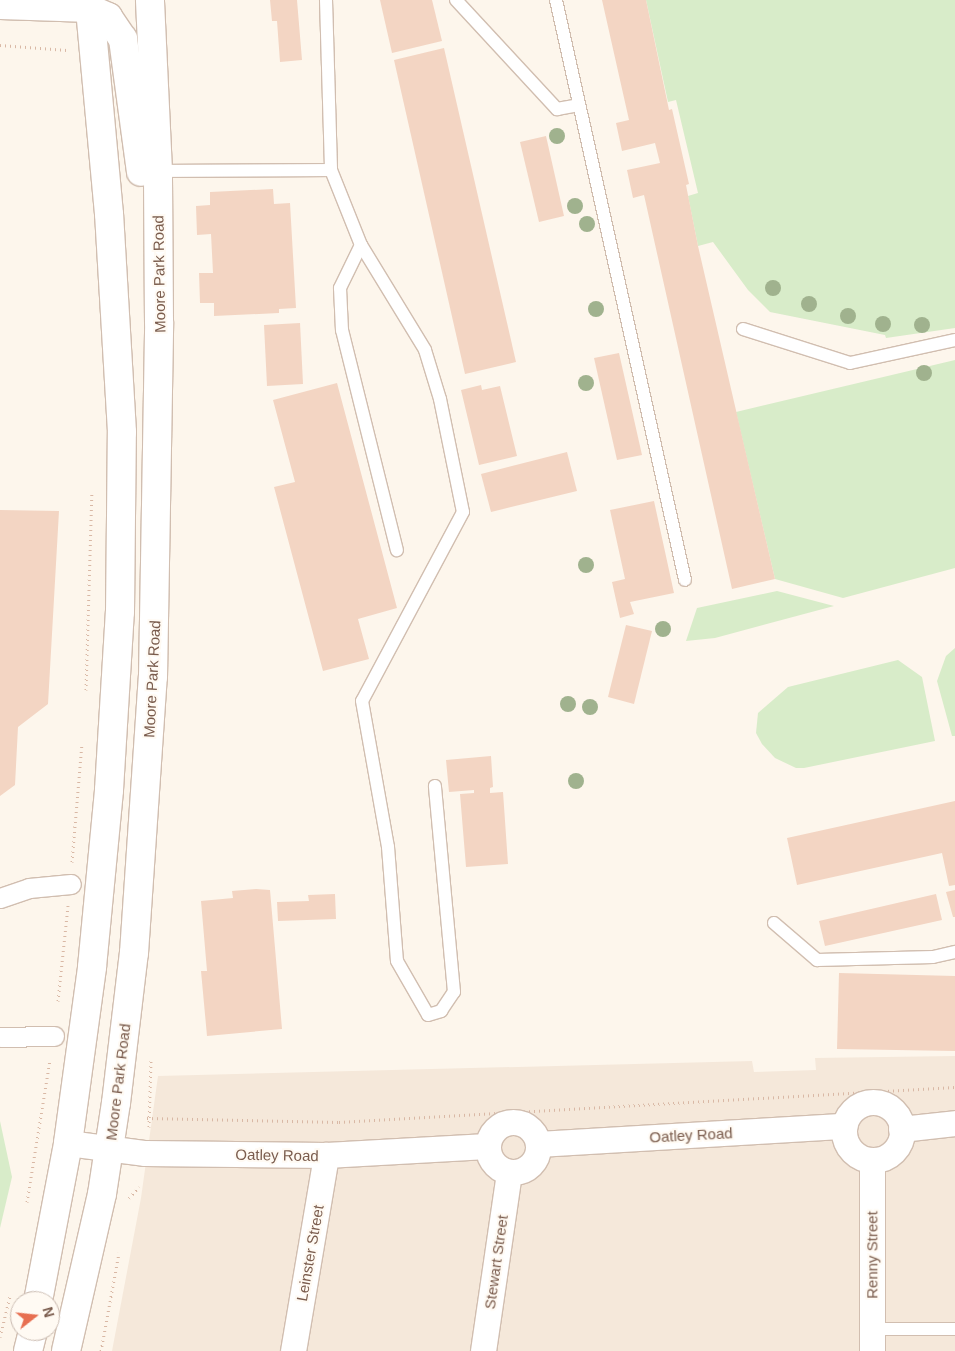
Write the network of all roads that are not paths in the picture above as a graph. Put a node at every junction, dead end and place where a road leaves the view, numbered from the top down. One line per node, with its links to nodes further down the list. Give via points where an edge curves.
1 (150, 0): 9 (main road, Moore Park Road)
2 (326, 0): 8 (lane)
3 (456, 0): 7 (lane, via 557,109)
4 (556, 0): 7 (lane)
5 (95, 3): 6 (street); 11 (main road, via 123,39); 14 (main road, via 121,422)
6 (0, 6)
7 (579, 105): 17 (lane)
8 (331, 170): 9 (lane); 10 (lane)
9 (158, 171): 11 (main road, Moore Park Road)
10 (361, 245): 16 (lane, via 340,288 342,330); 18 (lane, via 426,350 440,399 463,512 362,701 388,847 397,961 428,1015 441,1011 454,992)
11 (159, 322): 15 (main road, Moore Park Road)
12 (743, 329): 13 (lane, via 850,363)
13 (955, 340)
14 (121, 544): 15 (main road); 28 (main road, via 109,790 92,967)
15 (156, 550): 31 (main road, Moore Park Road, via 153,676 134,953)
16 (397, 550)
17 (685, 580)
18 (435, 786)
19 (70, 884): 20 (street, via 29,888)
20 (0, 898)
21 (774, 923): 22 (lane, via 817,960 933,957)
22 (955, 952)
23 (54, 1036): 24 (street)
24 (0, 1037)
25 (955, 1124): 27 (street)
26 (844, 1126): 27 (street, via 853,1110 870,1102 887,1106 894,1112); 29 (street, Oatley Road); 33 (street, via 850,1149 864,1159)
27 (901, 1129): 33 (street, via 901,1138 890,1154)
28 (68, 1143): 31 (street, Oatley Road); 35 (main road)
29 (538, 1144): 30 (street, via 528,1127 512,1122 496,1128); 34 (street, via 533,1162 519,1172)
30 (487, 1146): 32 (street, Oatley Road); 34 (street, via 495,1165)
31 (109, 1150): 32 (street, Oatley Road); 38 (main road, Moore Park Road)
32 (326, 1155): 39 (street, Leinster Street)
33 (872, 1160): 37 (street, Renny Street)
34 (509, 1172): 40 (street, Stewart Street)
35 (40, 1291)
36 (955, 1328): 37 (lane)
37 (872, 1340)
38 (66, 1351)
39 (293, 1351)
40 (484, 1351)

